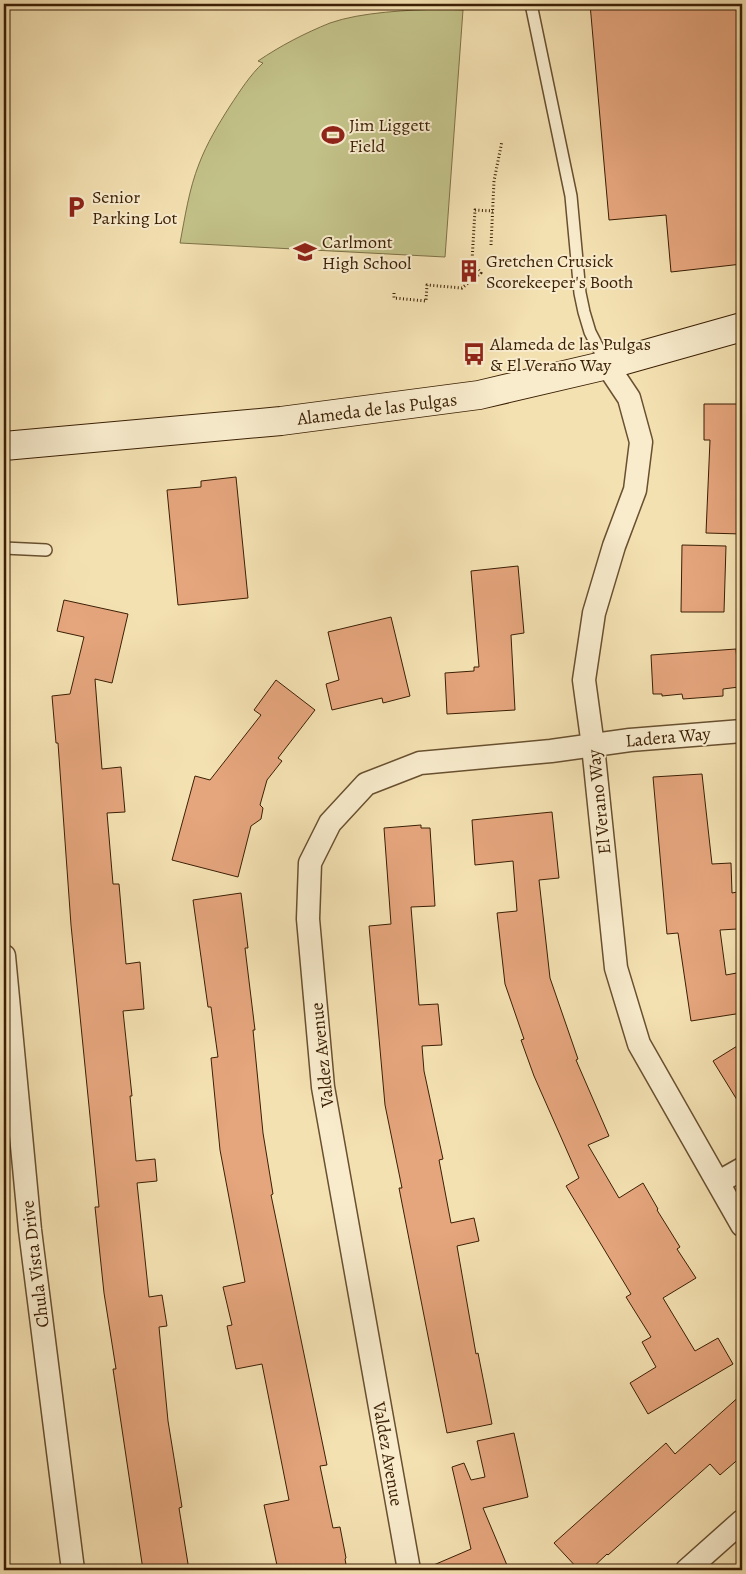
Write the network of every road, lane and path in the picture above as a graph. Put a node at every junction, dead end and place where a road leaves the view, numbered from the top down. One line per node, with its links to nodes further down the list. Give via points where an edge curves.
1 (531, 4): 7 (lane, via 570,196 584,312)
2 (502, 141): 3 (path, via 494,181)
3 (493, 211): 4 (path); 5 (path, via 475,210 472,262 481,273 462,288 427,285 426,301 394,298)
4 (491, 245)
5 (394, 293)
6 (742, 327): 7 (main road, Alameda de las Pulgas)
7 (607, 365): 8 (main road, Alameda de las Pulgas, via 479,395 281,421); 12 (street, El Verano Way, via 628,398 641,442 635,490 594,613 584,680)
8 (4, 446)
9 (4, 548): 10 (lane)
10 (46, 550)
11 (742, 731): 12 (street, Ladera Way, via 625,740)
12 (593, 746): 15 (street, El Verano Way, via 616,968 639,1044); 19 (street, Valdez Avenue, via 420,763 366,784 330,823 310,863 308,919 323,1087)
13 (4, 956): 18 (street, Chula Vista Drive, via 30,1230)
14 (742, 1169): 15 (street)
15 (719, 1182): 16 (street, El Verano Way)
16 (742, 1225)
17 (742, 1521): 20 (street)
18 (73, 1570)
19 (408, 1570)
20 (687, 1570)

